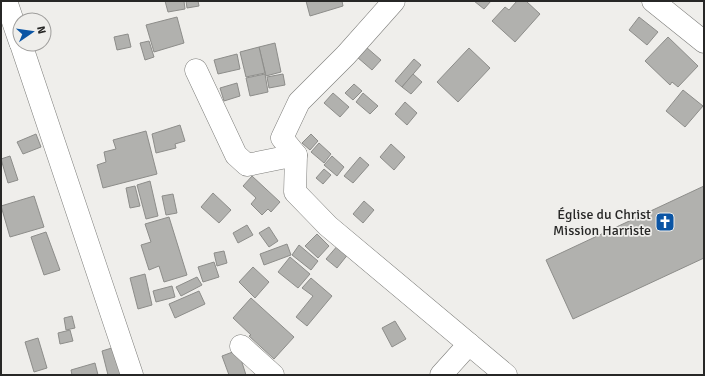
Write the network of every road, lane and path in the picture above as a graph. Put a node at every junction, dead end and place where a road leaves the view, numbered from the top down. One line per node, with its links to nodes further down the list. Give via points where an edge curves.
1 (6, 1): 4 (street)
2 (394, 1): 8 (street, via 346,55 299,102 282,138)
3 (653, 1): 5 (street)
4 (12, 19)
5 (704, 42)
6 (23, 52): 11 (street)
7 (196, 70): 8 (street, via 236,154 247,165)
8 (296, 155): 9 (street, via 295,192 328,226)
9 (469, 344): 13 (street); 14 (street)
10 (241, 346): 12 (street)
11 (132, 375)
12 (273, 375)
13 (441, 375)
14 (506, 375)

